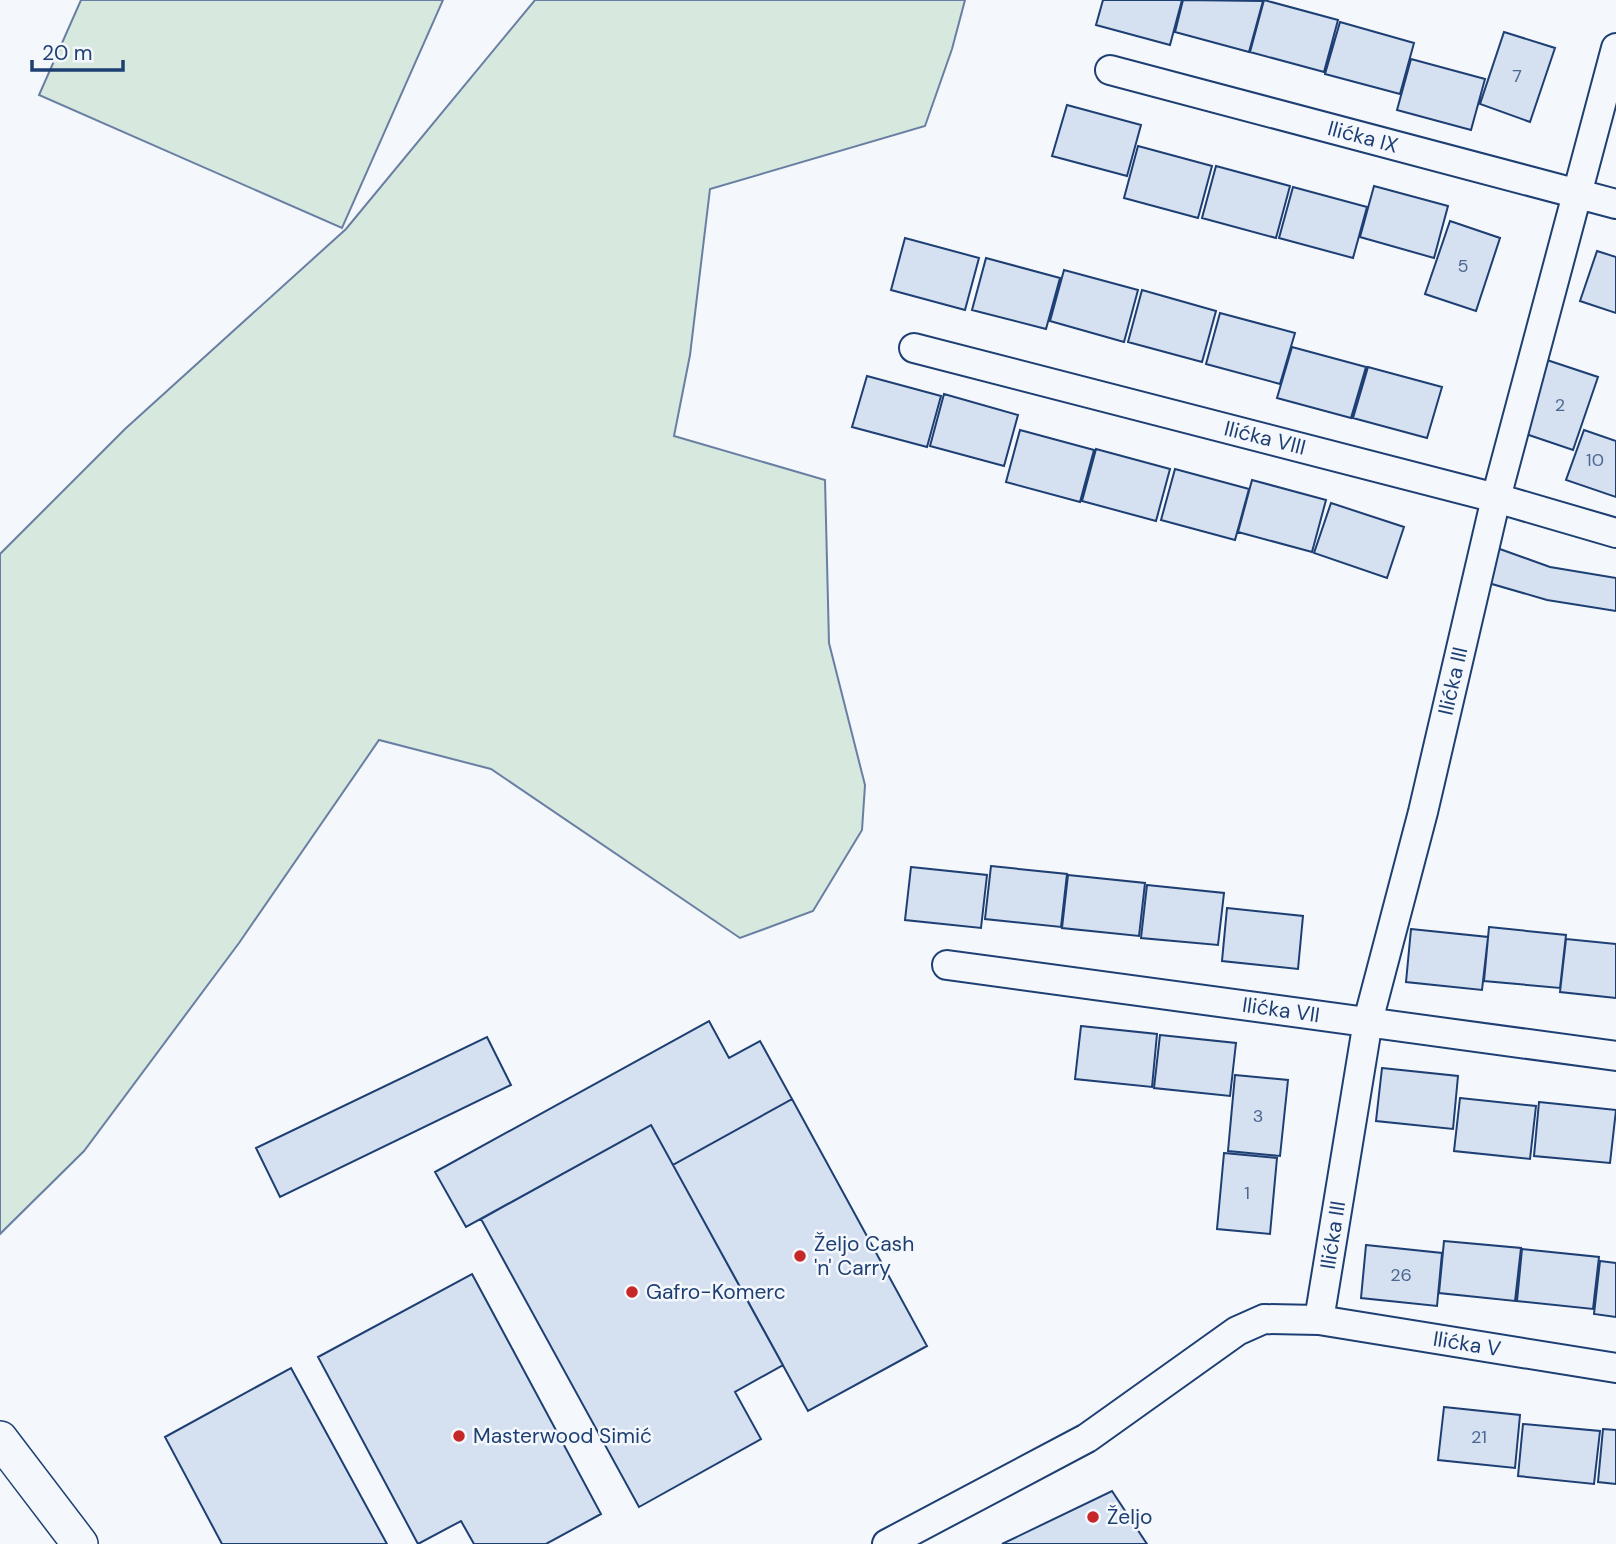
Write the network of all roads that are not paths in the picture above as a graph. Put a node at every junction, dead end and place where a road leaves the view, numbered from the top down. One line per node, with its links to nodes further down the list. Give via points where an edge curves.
1 (1616, 48): 3 (street, Ilićka III)
2 (1110, 70): 3 (street, Ilićka IX)
3 (1576, 192): 4 (street, Ilićka IX); 6 (street, Ilićka III)
4 (1616, 204)
5 (914, 348): 6 (street, Ilićka VIII)
6 (1496, 498): 7 (street, Ilićka VIII); 9 (street, Ilićka III, via 1423,812)
7 (1616, 533)
8 (947, 965): 9 (street, Ilićka VII)
9 (1368, 1021): 10 (street, Ilićka VII); 11 (street, Ilićka III)
10 (1616, 1056)
11 (1319, 1320): 12 (street, Ilićka V); 15 (street, Ilićka V, via 1281,1318 1252,1323 1087,1438)
12 (1616, 1368)
13 (0, 1439): 14 (street)
14 (80, 1544)
15 (887, 1544)

